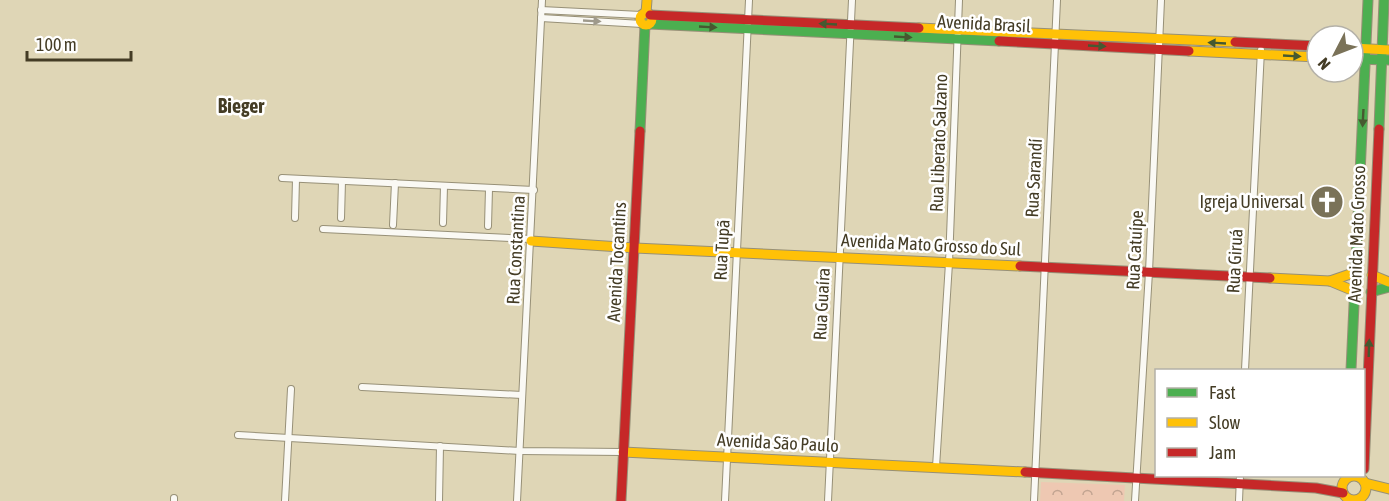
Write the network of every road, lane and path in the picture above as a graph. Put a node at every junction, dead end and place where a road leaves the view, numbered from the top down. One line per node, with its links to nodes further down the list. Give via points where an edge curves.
1 (542, 0): 10 (street, Rua Constantina)
2 (647, 0): 12 (street, Avenida Tocantins)
3 (749, 0): 13 (street, Rua Tupã)
4 (852, 0): 14 (street, Rua Guaíra)
5 (959, 0): 15 (street, Rua Liberato Salzano)
6 (1058, 0): 16 (street, Rua Sarandí)
7 (1161, 0): 17 (street, Rua Catuípe)
8 (1368, 0): 20 (street, Avenida Mato Grosso)
9 (1384, 0): 21 (street, Avenida Mato Grosso)
10 (541, 10): 11 (street, Rua Constantina); 12 (street, Avenida Brasil)
11 (541, 18): 12 (street, Avenida Brasil, one-way to 12); 29 (street, Rua Constantina)
12 (646, 19): 13 (street, Avenida Brasil); 37 (street, Avenida Tocantins)
13 (748, 24): 14 (street, Avenida Brasil); 38 (street, Rua Tupã)
14 (850, 30): 15 (street, Avenida Brasil); 39 (street, Rua Guaíra)
15 (958, 35): 16 (street, Avenida Brasil); 40 (street, Rua Liberato Salzano)
16 (1056, 39): 17 (street, Avenida Brasil); 41 (street, Rua Sarandí)
17 (1159, 44): 19 (street, Avenida Brasil); 42 (street, Rua Catuípe)
18 (1305, 47): 19 (street, Avenida Brasil)
19 (1261, 50): 22 (street, Avenida Brasil, one-way to 22); 45 (street, Rua Giruá)
20 (1367, 54): 21 (street); 43 (street, Avenida Mato Grosso, one-way to 43)
21 (1385, 55): 44 (street, Avenida Mato Grosso)
22 (1305, 56)
23 (282, 178): 24 (street)
24 (296, 179): 25 (street); 30 (street)
25 (342, 181): 26 (street); 31 (street)
26 (395, 183): 27 (street); 33 (street)
27 (444, 186): 28 (street); 32 (street)
28 (489, 189): 29 (street); 34 (street)
29 (534, 190): 36 (street, Rua Constantina)
30 (295, 218)
31 (341, 219)
32 (443, 223)
33 (393, 225)
34 (488, 226)
35 (324, 229): 36 (street)
36 (531, 240): 37 (street, Avenida Mato Grosso do Sul); 55 (street, Rua Constantina)
37 (635, 248): 38 (street, Avenida Mato Grosso do Sul); 61 (street, Avenida Tocantins)
38 (737, 252): 39 (street, Avenida Mato Grosso do Sul); 62 (street, Rua Tupã)
39 (839, 258): 40 (street, Avenida Mato Grosso do Sul); 63 (street, Rua Guaíra)
40 (949, 263): 41 (street, Avenida Mato Grosso do Sul); 64 (street, Rua Liberato Salzano)
41 (1045, 267): 42 (street, Avenida Mato Grosso do Sul); 65 (street, Rua Sarandí)
42 (1149, 272): 45 (street, Avenida Mato Grosso do Sul); 66 (street, Rua Catuípe)
43 (1356, 273): 46 (street); 49 (street, Avenida Mato Grosso)
44 (1372, 275): 47 (street); 50 (street, Avenida Mato Grosso)
45 (1249, 277): 46 (street, Avenida Mato Grosso do Sul); 51 (street, Rua Giruá)
46 (1330, 281): 49 (street)
47 (1389, 282)
48 (1389, 287): 50 (street)
49 (1354, 291): 52 (street, Avenida Mato Grosso)
50 (1371, 292): 58 (street, Avenida Mato Grosso, one-way to 50)
51 (1245, 369)
52 (1351, 369)
53 (362, 387): 55 (street)
54 (291, 389): 57 (street)
55 (522, 395): 60 (street, Rua Constantina)
56 (238, 435): 57 (street, Avenida São Paulo)
57 (289, 438): 59 (street, Avenida São Paulo); 74 (street)
58 (1365, 444)
59 (440, 446): 60 (street, Avenida São Paulo); 75 (street)
60 (520, 451): 61 (street, Avenida São Paulo); 76 (street, Rua Constantina)
61 (623, 452): 62 (street, Avenida São Paulo); 77 (street, Avenida Tocantins)
62 (727, 457): 63 (street, Avenida São Paulo); 78 (street, Rua Tupã)
63 (830, 462): 64 (street, Avenida São Paulo); 79 (street, Rua Guaíra)
64 (936, 467): 65 (street, Avenida São Paulo)
65 (1036, 472): 66 (street, Avenida São Paulo); 80 (street, Rua Sarandí)
66 (1136, 477): 68 (street, Avenida São Paulo); 81 (street, Rua Catuípe)
67 (1346, 479): 70 (street, Avenida São Paulo); 72 (street, via 1342,488)
68 (1240, 480): 70 (street, Avenida São Paulo); 82 (street)
69 (1364, 480): 71 (street); 73 (street)
70 (1316, 488): 72 (street, Avenida São Paulo)
71 (1389, 490): 73 (street)
72 (1345, 497): 73 (street, via 1354,501)
73 (1364, 497)
74 (285, 501)
75 (439, 501)
76 (517, 501)
77 (621, 501)
78 (725, 501)
79 (828, 501)
80 (1034, 501)
81 (1135, 501)
82 (1239, 501)

